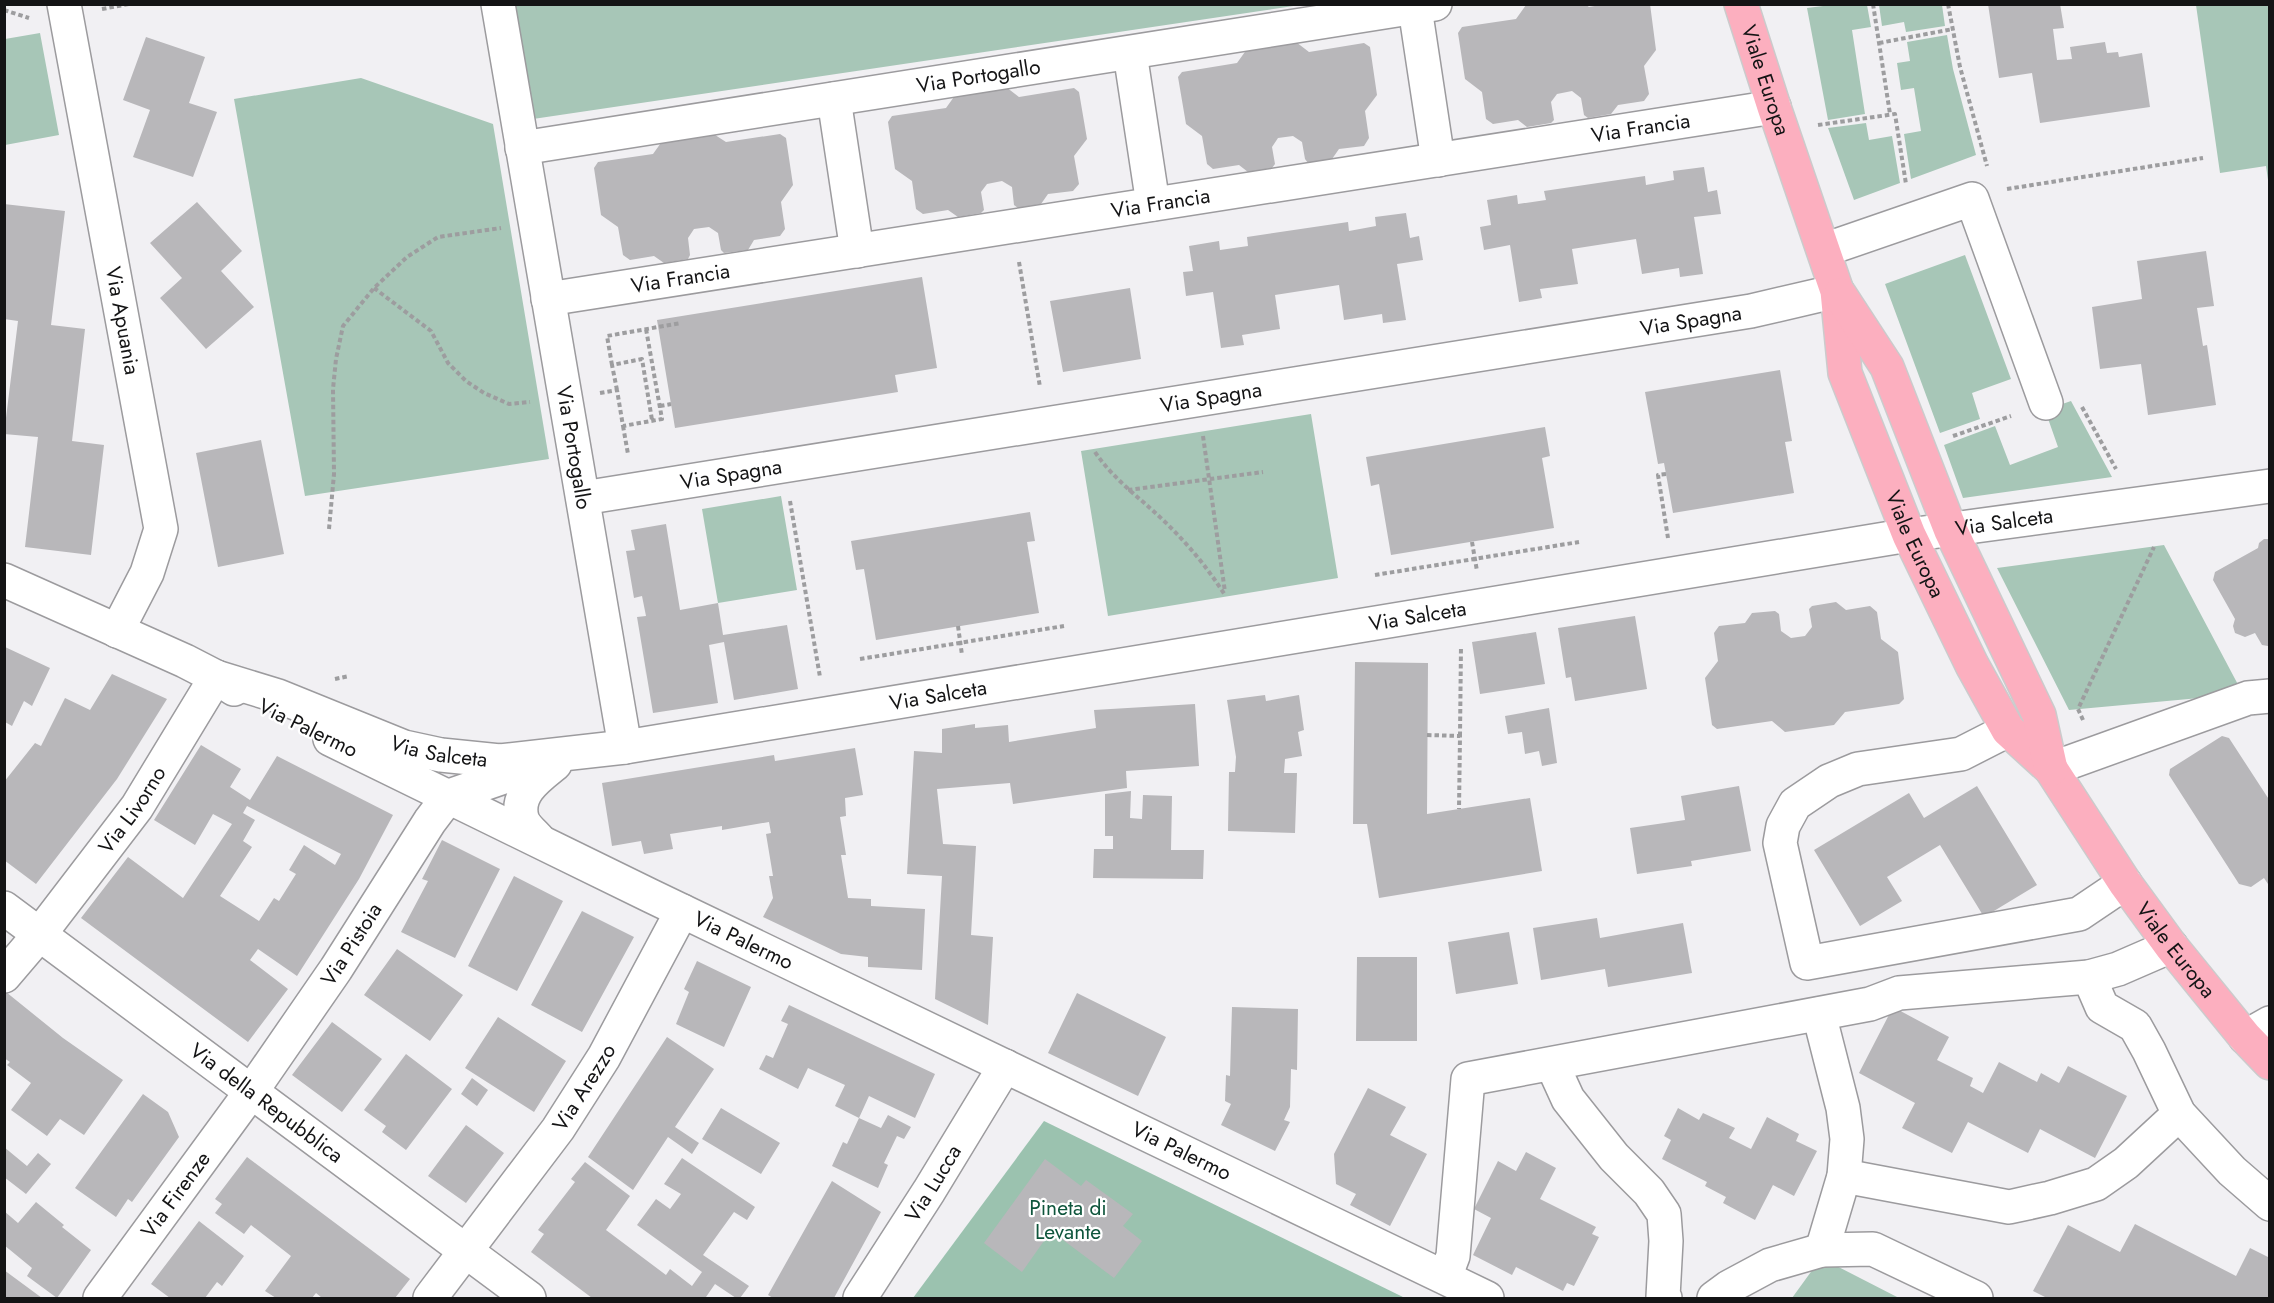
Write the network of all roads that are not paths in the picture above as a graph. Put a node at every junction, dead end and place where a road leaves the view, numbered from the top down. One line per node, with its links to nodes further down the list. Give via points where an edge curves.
1 (64, 4): 21 (street, Via Apuania, via 160,529 147,573)
2 (498, 4): 8 (street)
3 (1741, 4): 7 (main road, Viale Europa)
4 (1425, 6): 5 (street, Via Portogallo); 9 (street)
5 (1130, 53): 6 (street, Via Portogallo); 10 (street)
6 (834, 99): 8 (street, Via Portogallo); 12 (street)
7 (1778, 119): 9 (street, Via Francia); 11 (main road, Viale Europa)
8 (519, 135): 14 (street, Via Portogallo)
9 (1438, 160): 10 (street, Via Francia)
10 (1153, 204): 12 (street, Via Francia)
11 (1824, 250): 13 (main road, Viale Europa); 15 (street, via 1972,199)
12 (857, 251): 14 (street, Via Francia)
13 (1837, 291): 17 (street, Via Spagna, via 1751,311); 18 (main road, Viale Europa, via 1887,367); 19 (main road, Viale Europa, via 1845,373)
14 (548, 299): 17 (street, Via Portogallo)
15 (2046, 403)
16 (2270, 486): 18 (street, Via Salceta)
17 (583, 498): 25 (street, Via Portogallo)
18 (1951, 531): 19 (street, Via Salceta); 27 (main road, Viale Europa, via 2039,715)
19 (1909, 535): 24 (main road, Viale Europa); 25 (street, Via Salceta)
20 (4, 580): 21 (street, Via Palermo)
21 (117, 631): 22 (street, Via Palermo)
22 (216, 677): 26 (street, Via Salceta, via 278,696 404,747 500,761); 28 (street, Via Palermo, via 250,700); 33 (street, Via Livorno, via 136,807)
23 (2270, 696): 27 (street, via 2248,698)
24 (2008, 730): 27 (main road, Viale Europa); 30 (street, via 1961,754 1858,769 1829,781 1796,804 1783,826 1780,843 1807,963 2079,914)
25 (625, 747): 26 (street, Via Salceta)
26 (566, 755): 28 (street, Via Salceta); 29 (street, via 534,782 520,805 522,820)
27 (2051, 769): 30 (main road, Viale Europa)
28 (449, 796): 29 (street, Via Palermo); 42 (street, Via Pistoia)
29 (539, 840): 32 (street, Via Palermo)
30 (2125, 883): 34 (main road, Viale Europa)
31 (4, 908): 33 (street, Via della Repubblica)
32 (682, 911): 41 (street, Via Palermo); 47 (street, Via Arezzo, via 598,1066 558,1129)
33 (39, 935): 35 (street, Via Livorno); 42 (street, Via della Repubblica)
34 (2171, 946): 36 (street); 38 (main road, Viale Europa)
35 (4, 976)
36 (2089, 977): 37 (street, via 1899,993 1870,1004); 43 (street, via 2102,1007 2135,1026)
37 (1819, 1014): 40 (street); 44 (street, via 1848,1139)
38 (2257, 1030): 39 (main road, Viale Europa)
39 (2270, 1063)
40 (1552, 1064): 48 (street, via 1468,1079 1453,1256); 54 (street, via 1568,1099 1614,1157 1650,1192 1664,1214)
41 (1005, 1066): 48 (street, Via Palermo); 52 (street, Via Lucca)
42 (251, 1092): 47 (street, Via della Repubblica); 49 (street, Via Firenze)
43 (2179, 1114): 44 (street, via 2126,1163 2096,1184 2009,1207); 45 (street, via 2232,1171)
44 (1844, 1176): 46 (street)
45 (2270, 1204)
46 (1822, 1250): 55 (street, via 1770,1265); 56 (street, via 1873,1249)
47 (465, 1251): 50 (street, Via Arezzo); 51 (street, Via della Repubblica)
48 (1445, 1277): 53 (street, Via Palermo)
49 (100, 1299)
50 (430, 1299)
51 (529, 1299)
52 (861, 1299)
53 (1487, 1299)
54 (1665, 1299)
55 (1714, 1299)
56 (1976, 1299)

